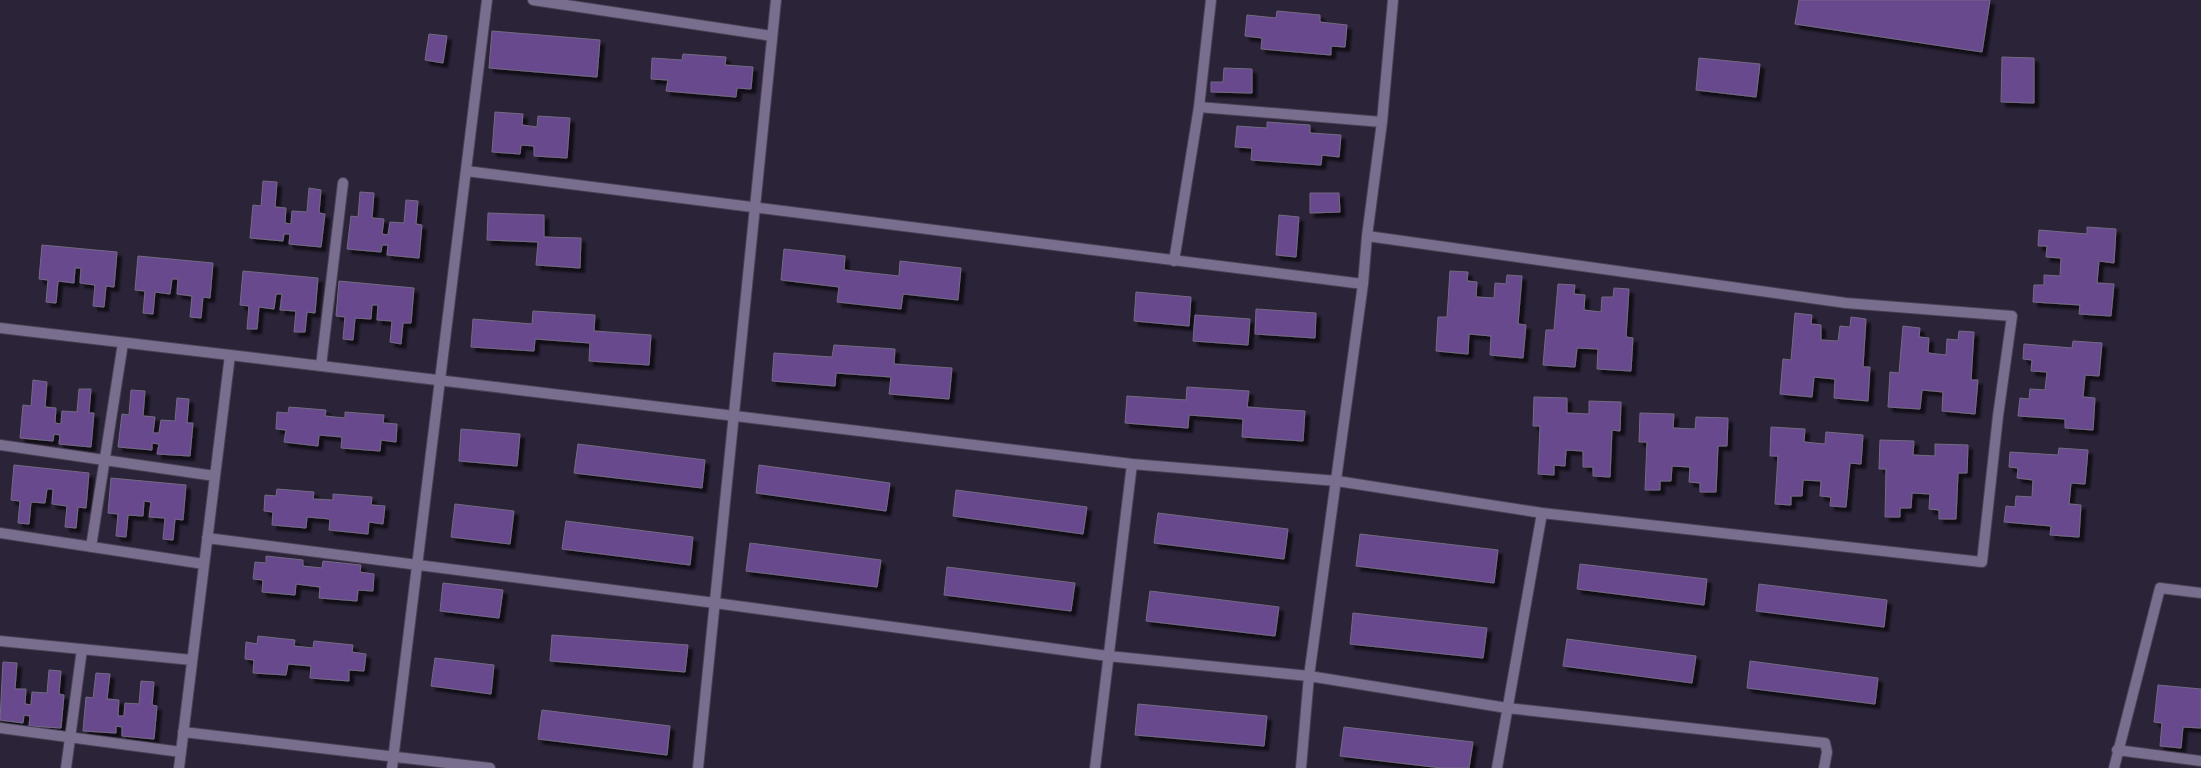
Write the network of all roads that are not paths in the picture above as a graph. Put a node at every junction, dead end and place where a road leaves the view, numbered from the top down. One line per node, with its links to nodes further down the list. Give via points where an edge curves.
1 (487, 0): 9 (street)
2 (533, 0): 6 (street)
3 (776, 0): 6 (street)
4 (1211, 0): 7 (street)
5 (1392, 0): 8 (street)
6 (772, 36): 11 (street)
7 (1198, 107): 8 (street); 13 (street)
8 (1382, 122): 12 (street)
9 (466, 171): 11 (street); 19 (street)
10 (343, 183): 18 (street)
11 (756, 208): 13 (street); 20 (street)
12 (1367, 236): 14 (street); 26 (street, via 1846,303 2012,316 1982,562)
13 (1174, 261): 14 (street)
14 (1363, 284): 25 (street)
15 (0, 328): 16 (street)
16 (123, 343): 17 (street); 22 (street)
17 (230, 356): 18 (street); 24 (street)
18 (321, 366): 19 (street)
19 (441, 380): 20 (street); 31 (street)
20 (735, 416): 23 (street); 33 (street)
21 (0, 446): 22 (street)
22 (104, 461): 24 (street); 29 (street)
23 (1132, 464): 25 (street); 36 (street)
24 (215, 476): 28 (street)
25 (1337, 481): 26 (street); 38 (street)
26 (1542, 513): 39 (street)
27 (0, 533): 29 (street)
28 (207, 538): 30 (street); 31 (street)
29 (91, 547): 30 (street)
30 (204, 564): 37 (street)
31 (417, 565): 33 (street); 45 (street)
32 (2201, 593): 43 (street, via 2160,588)
33 (715, 603): 36 (street); 51 (street)
34 (0, 641): 35 (street)
35 (82, 649): 37 (street); 42 (street)
36 (1108, 656): 38 (street); 52 (street)
37 (192, 660): 41 (street)
38 (1309, 676): 39 (street); 53 (street)
39 (1507, 708): 54 (street); 55 (street, via 1826,743)
40 (0, 728): 42 (street)
41 (183, 732): 44 (street); 45 (street)
42 (70, 737): 44 (street); 47 (street)
43 (2118, 750): 46 (street); 56 (street)
44 (181, 752): 48 (street)
45 (394, 757): 49 (street); 50 (street)
46 (2201, 761)
47 (66, 768)
48 (179, 768)
49 (392, 768)
50 (490, 768)
51 (698, 768)
52 (1095, 768)
53 (1301, 768)
54 (1497, 768)
55 (1824, 768)
56 (2114, 768)

